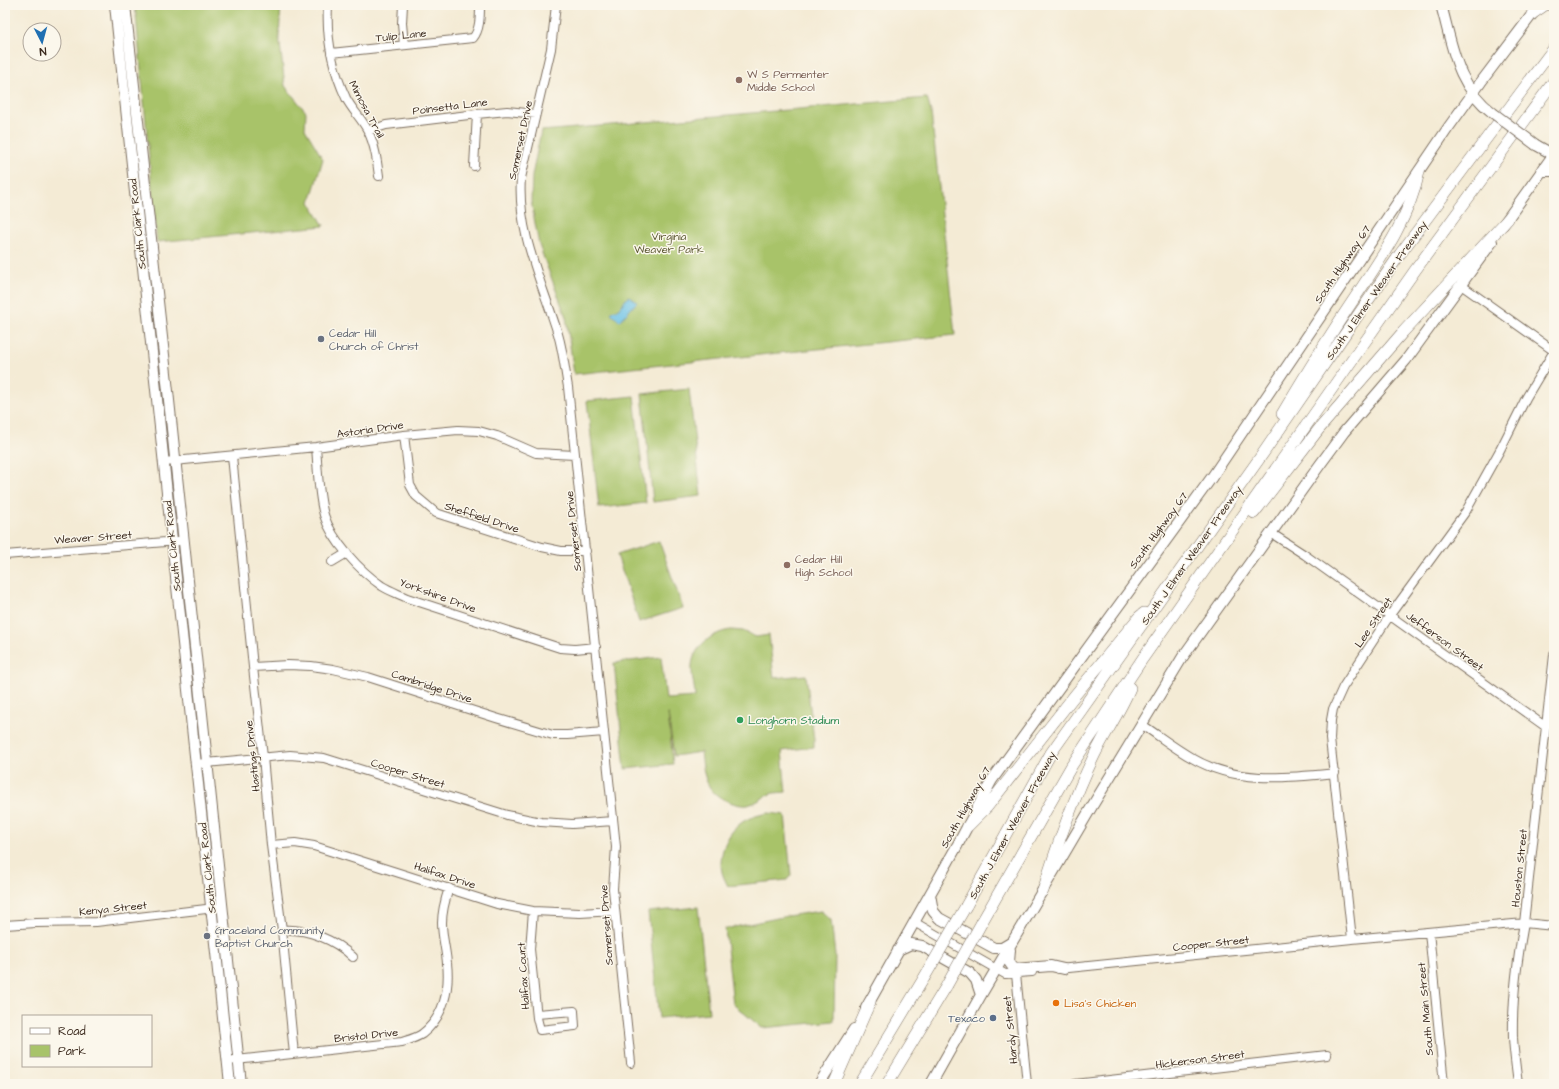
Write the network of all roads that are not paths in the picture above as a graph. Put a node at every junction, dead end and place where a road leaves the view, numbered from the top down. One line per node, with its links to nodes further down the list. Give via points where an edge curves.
1 (115, 5): 30 (main road, South Clark Road)
2 (125, 5): 29 (main road, South Clark Road)
3 (328, 5): 15 (street, Mimosa Trail)
4 (403, 5): 13 (street)
5 (480, 5): 13 (street, Tulip Lane, via 478,28 473,38)
6 (556, 5): 19 (street, Somerset Drive, via 551,49)
7 (1441, 5): 12 (main road)
8 (1448, 5): 12 (main road)
9 (1540, 5): 11 (main road, South Highway 67)
10 (1545, 5): 11 (highway)
11 (1532, 14): 17 (main road, South Highway 67)
12 (1450, 37): 17 (main road, via 1462,77)
13 (404, 45): 15 (street, Tulip Lane)
14 (1554, 48): 36 (highway, South J Elmer Weaver Freeway, via 1400,254)
15 (331, 53): 20 (street, Mimosa Trail, via 334,68 347,99)
16 (1554, 82): 42 (highway, South J Elmer Weaver Freeway, via 1416,269)
17 (1473, 94): 21 (main road, bridge, via 1483,106); 24 (main road, South Highway 67)
18 (476, 114): 19 (street, Poinsetta Lane, via 507,111); 20 (street, Poinsetta Lane, via 386,125); 22 (street)
19 (536, 114): 37 (street, Somerset Drive, via 521,178 521,214 528,245 558,336 568,388)
20 (368, 131): 26 (street, Mimosa Trail, via 374,145)
21 (1554, 155): 23 (main road)
22 (474, 166)
23 (1541, 171): 25 (main road); 27 (main road)
24 (1419, 172): 36 (highway, via 1415,192 1396,230 1373,270 1311,364 1271,432); 63 (main road, South Highway 67, via 1212,477 992,780)
25 (1554, 172)
26 (379, 176)
27 (1508, 219): 28 (main road); 42 (highway, via 1403,332 1319,429 1253,514)
28 (1461, 285): 31 (street); 41 (main road, via 1406,360 1340,438)
29 (159, 306): 30 (main road); 32 (main road, South Clark Road)
30 (147, 308): 33 (main road, South Clark Road)
31 (1554, 351): 50 (street, Lee Street, via 1466,511)
32 (168, 391): 33 (main road); 39 (main road, South Clark Road)
33 (156, 392): 40 (main road, South Clark Road)
34 (404, 435): 35 (street, Astoria Drive); 37 (street, Astoria Drive, via 458,430 479,431 536,453); 45 (street, Sheffield Drive, via 410,485 416,496 436,513 542,547 561,551)
35 (316, 447): 38 (street, Astoria Drive); 46 (street, Yorkshire Drive, via 325,517)
36 (1264, 452): 49 (highway, South J Elmer Weaver Freeway)
37 (575, 455): 45 (street, Somerset Drive)
38 (232, 456): 39 (street, Astoria Drive); 54 (street, Hastings Drive)
39 (175, 461): 40 (street, Astoria Drive); 43 (main road, South Clark Road)
40 (164, 462): 44 (main road, South Clark Road)
41 (1271, 533): 50 (street, Jefferson Street); 55 (main road, via 1182,658)
42 (1231, 534): 53 (highway, South J Elmer Weaver Freeway)
43 (183, 541): 44 (street, Weaver Street); 59 (main road, South Clark Road)
44 (172, 542): 47 (street, Weaver Street); 60 (main road, South Clark Road)
45 (586, 551): 51 (street, Somerset Drive)
46 (347, 553): 48 (street); 51 (street, Yorkshire Drive, via 368,575 407,598 560,648)
47 (5, 555)
48 (332, 562)
49 (1160, 600): 63 (highway, via 1139,617 1074,695 987,807); 97 (highway, South J Elmer Weaver Freeway, bridge, via 1051,753 966,906)
50 (1390, 615): 56 (street, Jefferson Street); 61 (street, Lee Street, via 1343,687 1333,709 1330,739)
51 (596, 647): 57 (street, Somerset Drive)
52 (1554, 655): 56 (street, Houston Street)
53 (1143, 658): 66 (highway, via 1094,756 1061,833); 98 (highway, South J Elmer Weaver Freeway, bridge, via 1072,765)
54 (252, 667): 57 (street, Cambridge Drive, via 288,665 333,669 368,677 553,735); 58 (street, Hastings Drive)
55 (1141, 724): 61 (street, via 1192,758 1233,774 1276,779); 66 (main road)
56 (1546, 727): 73 (street, Houston Street)
57 (604, 732): 62 (street, Somerset Drive)
58 (263, 757): 59 (street, Cooper Street); 62 (street, Cooper Street, via 290,755 324,758 507,815 541,822 572,824); 64 (street, Hastings Drive)
59 (207, 762): 60 (street, Cooper Street); 68 (main road, South Clark Road)
60 (196, 764): 69 (main road, South Clark Road)
61 (1335, 773): 78 (street, Lee Street)
62 (613, 821): 70 (street, Somerset Drive, via 616,847)
63 (968, 826): 67 (main road, South Highway 67)
64 (271, 845): 65 (street, Halifax Drive, via 295,843 314,846); 76 (street, Hastings Drive)
65 (449, 888): 71 (street, Halifax Drive, via 497,904); 88 (street, Bristol Drive, via 442,911 448,987 444,1006 435,1020 421,1034 402,1042)
66 (1043, 891): 79 (main road)
67 (930, 894): 72 (main road, South Highway 67); 79 (main road, via 932,911 939,918 994,948 1002,948)
68 (223, 907): 69 (street, Kenya Street); 90 (main road, South Clark Road)
69 (211, 908): 74 (street, Kenya Street, via 96,922); 91 (main road, South Clark Road)
70 (614, 910): 71 (street, Halifax Drive, via 580,913); 92 (street, Somerset Drive)
71 (533, 911): 87 (street, Halifax Court, via 530,949)
72 (914, 922): 80 (main road, South Highway 67); 83 (street, Cooper Street)
73 (1524, 923): 75 (street, Cooper Street); 77 (street, Cooper Street); 103 (street, Houston Street, via 1514,999 1513,1038)
74 (5, 925)
75 (1554, 926)
76 (282, 930): 81 (street, via 306,931 339,945); 88 (street, Hastings Drive)
77 (1429, 932): 78 (street, Cooper Street); 102 (street, South Main Street)
78 (1352, 939): 82 (street, Cooper Street)
79 (1012, 942): 82 (main road, via 1009,958 1014,969 1051,966); 83 (main road)
80 (898, 950): 85 (main road, via 911,944 922,946 974,976); 86 (main road, South Highway 67)
81 (353, 957)
82 (1064, 969): 84 (street, Cooper Street)
83 (997, 970): 84 (street, Cooper Street, via 1005,974); 85 (main road)
84 (1016, 974): 100 (street, Hardy Street)
85 (981, 995): 99 (main road)
86 (870, 1002): 95 (main road, South Highway 67); 96 (highway)
87 (537, 1014): 87 (street, Halifax Court, via 574,1011 575,1026 540,1030)
88 (294, 1054): 90 (street, Bristol Drive)
89 (1327, 1055): 101 (street, Hickerson Street)
90 (239, 1059): 91 (street, Bristol Drive); 94 (main road, South Clark Road)
91 (227, 1061): 93 (main road, South Clark Road)
92 (631, 1063)
93 (230, 1084)
94 (241, 1084)
95 (819, 1084)
96 (834, 1084)
97 (860, 1084)
98 (887, 1084)
99 (931, 1084)
100 (1027, 1084)
101 (1075, 1084)
102 (1444, 1084)
103 (1518, 1084)

